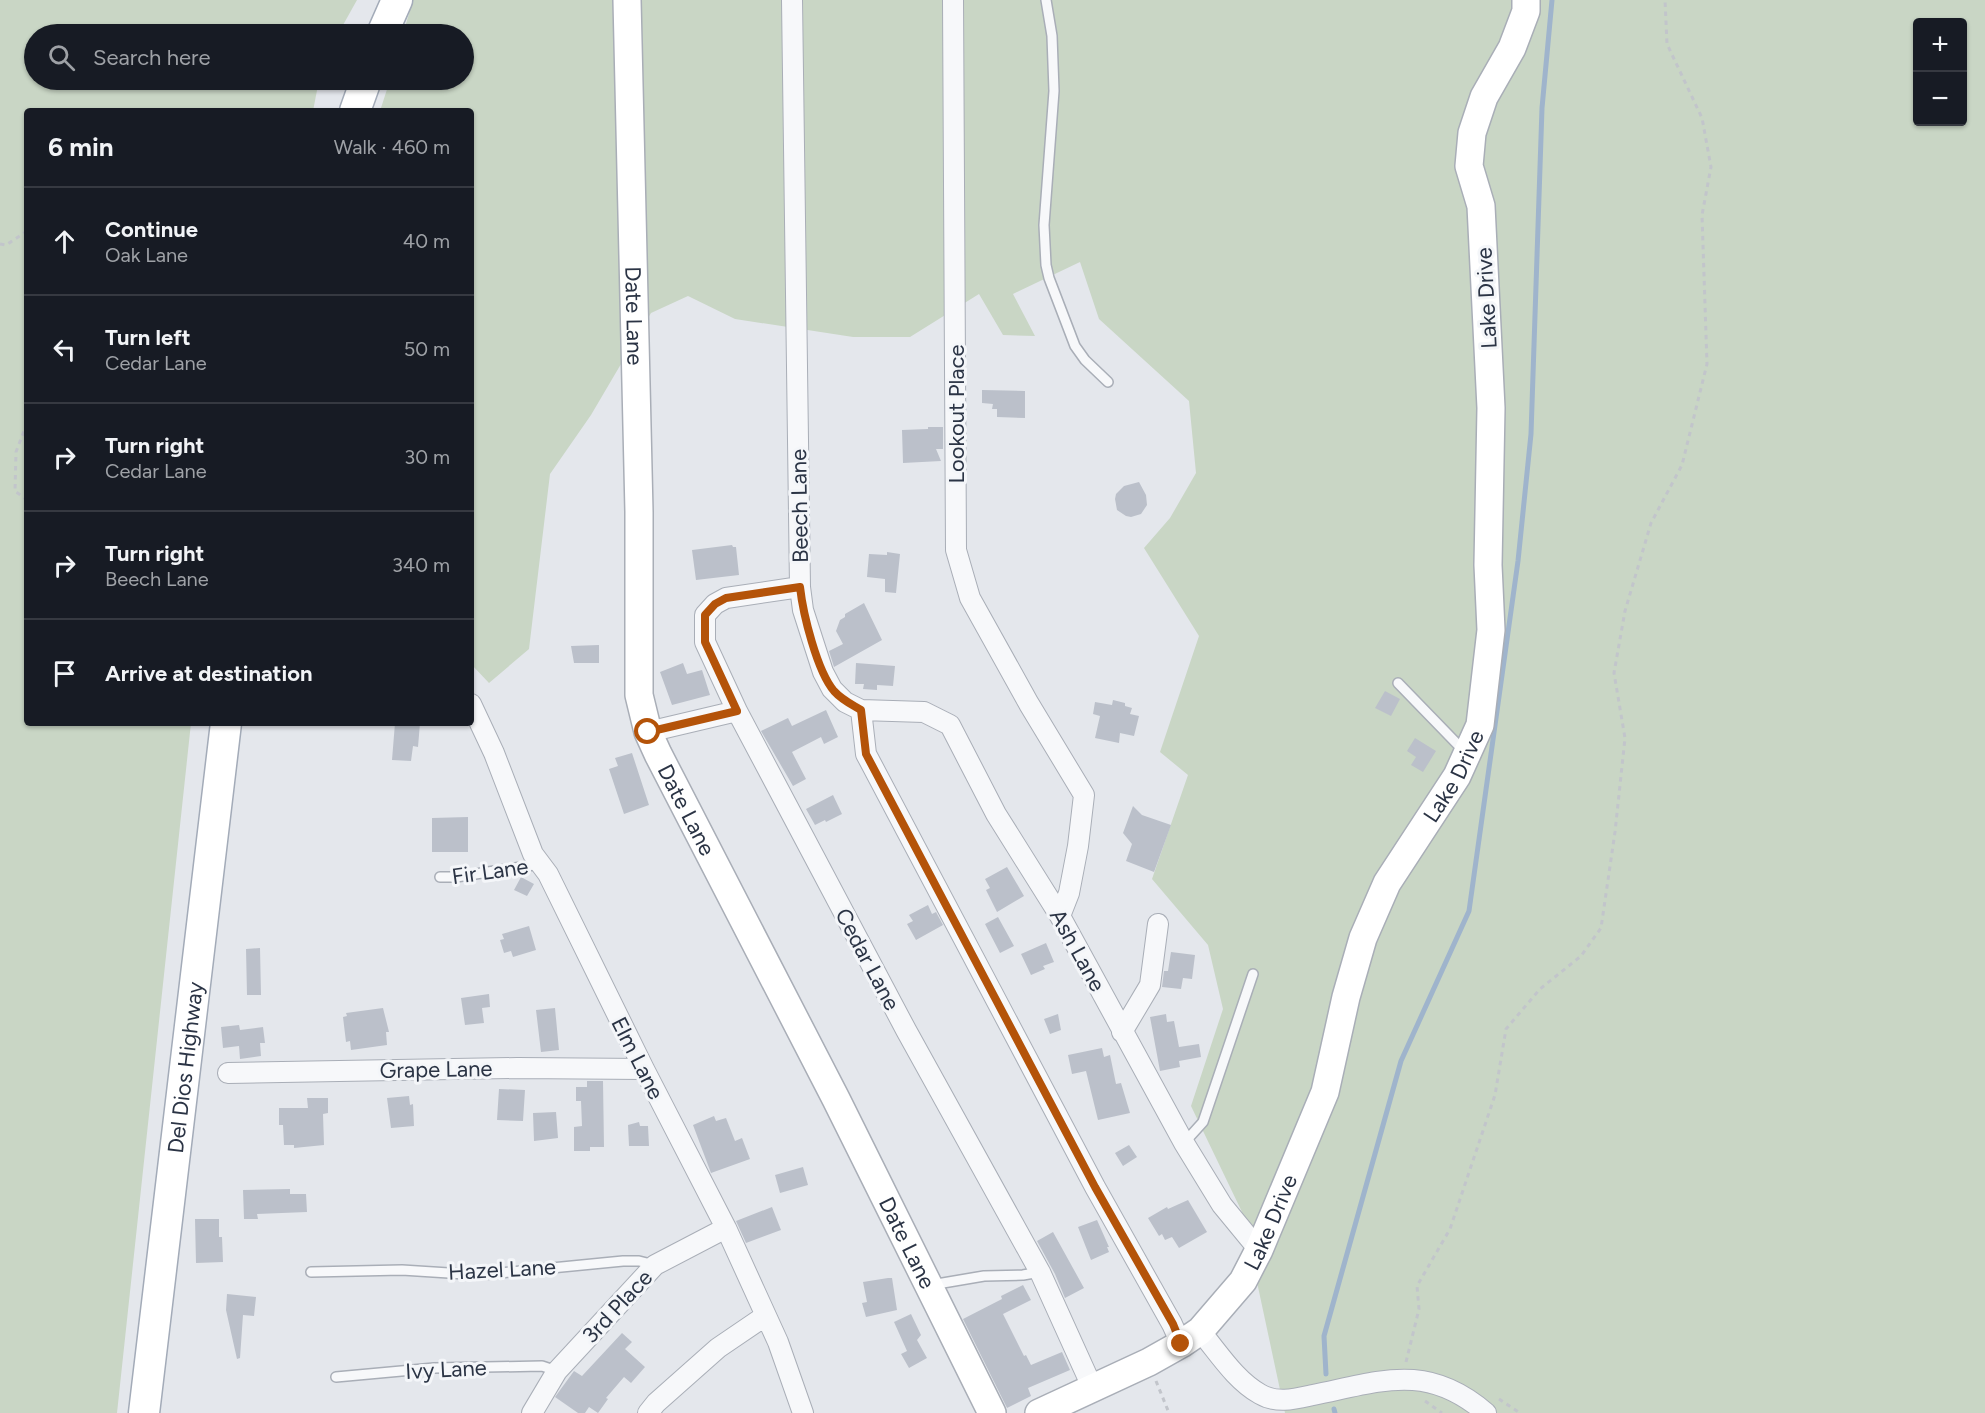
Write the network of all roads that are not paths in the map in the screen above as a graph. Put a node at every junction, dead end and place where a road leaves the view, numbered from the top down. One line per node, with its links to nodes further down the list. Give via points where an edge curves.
1 (396, 0): 7 (main road)
2 (627, 0): 17 (street, Date Lane, via 639,512 639,695)
3 (792, 0): 11 (street, Beech Lane)
4 (953, 0): 21 (street, Lookout Place, via 956,550 970,598 1084,795 1069,893)
5 (1046, 0): 10 (lane, via 1052,36 1053,92 1044,225 1046,266 1075,346)
6 (1526, 0): 18 (street, Lake Drive, via 1526,11 1512,48 1484,97 1472,134 1469,166 1481,206 1491,408 1491,630 1479,725)
7 (386, 24)
8 (362, 90): 9 (main road)
9 (356, 108)
10 (1108, 382)
11 (800, 587): 14 (street, Beech Lane, via 803,610 823,672 832,689); 15 (street, Cedar Lane, via 726,598 705,615 705,642)
12 (1398, 683): 18 (lane)
13 (474, 710): 19 (street, Elm Lane)
14 (861, 710): 21 (street, Ash Lane, via 924,712 950,725 996,814); 35 (street, via 866,754 1095,1187 1173,1324)
15 (737, 711): 17 (street); 32 (street, Cedar Lane)
16 (226, 726): 39 (main road, Del Dios Highway)
17 (648, 732): 33 (street, Date Lane)
18 (1468, 755): 29 (street, Lake Drive, via 1387,883 1363,938 1325,1092)
19 (540, 864): 20 (lane, Fir Lane); 25 (street, Elm Lane)
20 (440, 877)
21 (1060, 916): 24 (street, Ash Lane)
22 (1158, 924): 24 (street, via 1150,985)
23 (1253, 974): 27 (lane, via 1203,1122)
24 (1122, 1032): 27 (street, Ash Lane)
25 (644, 1070): 26 (street, Grape Lane); 28 (street, Elm Lane)
26 (228, 1073)
27 (1184, 1143): 29 (street, Ash Lane, via 1222,1205)
28 (726, 1227): 30 (street, 3rd Place); 34 (street, Elm Lane)
29 (1259, 1250): 35 (street, Lake Drive, via 1243,1281)
30 (655, 1265): 31 (lane, Hazel Lane, via 623,1261 480,1275 402,1270); 36 (street, 3rd Place)
31 (311, 1272)
32 (1040, 1272): 33 (lane, via 984,1276); 38 (street, Cedar Lane)
33 (929, 1286): 43 (street, Date Lane)
34 (765, 1316): 41 (street, via 718,1348); 42 (street, Elm Lane)
35 (1190, 1337): 38 (street, Lake Drive); 45 (street, via 1250,1387 1272,1399 1289,1400 1384,1380 1425,1380 1441,1384)
36 (557, 1371): 37 (lane, Ivy Lane, via 542,1366 434,1368); 40 (street, 3rd Place)
37 (336, 1377)
38 (1093, 1389): 44 (street, Lake Drive)
39 (144, 1413)
40 (532, 1413)
41 (648, 1413)
42 (803, 1413)
43 (992, 1413)
44 (1039, 1413)
45 (1486, 1413)

